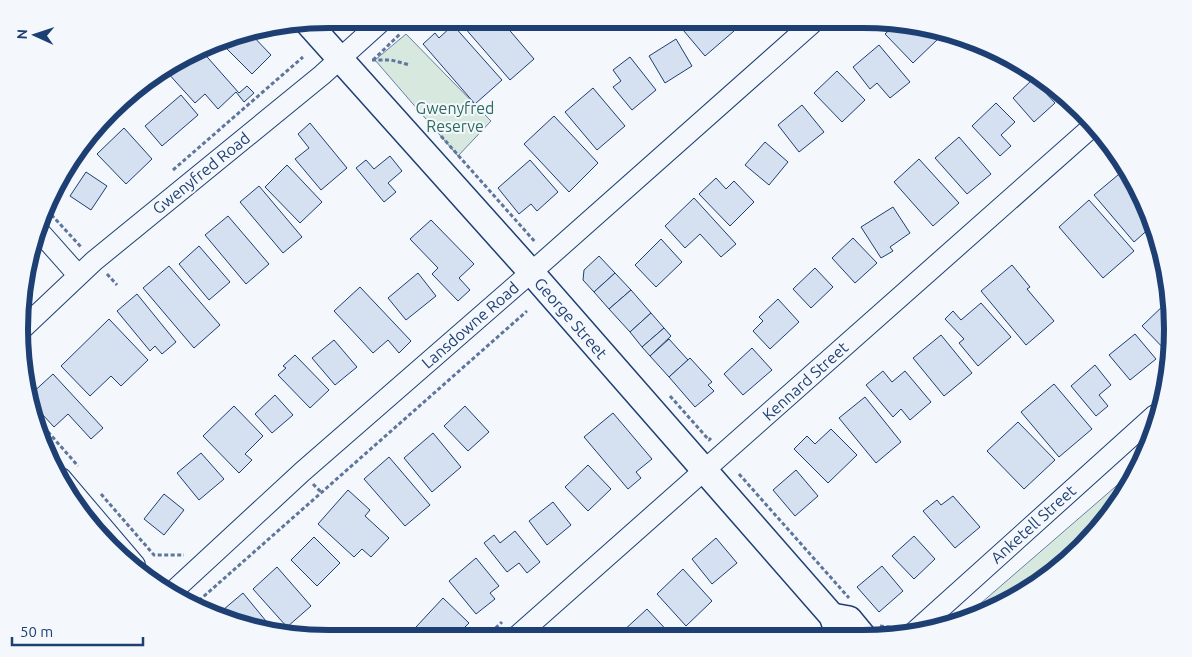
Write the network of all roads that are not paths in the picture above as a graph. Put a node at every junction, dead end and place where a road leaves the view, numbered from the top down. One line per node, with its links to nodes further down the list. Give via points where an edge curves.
1 (312, 28): 4 (main road, George Street)
2 (374, 28): 4 (street, Gwenyfred Road)
3 (807, 28): 8 (street, Lansdowne Road)
4 (339, 59): 7 (street, Gwenyfred Road); 8 (main road, George Street)
5 (1089, 129): 11 (street, Kennard Street)
6 (42, 235): 7 (street)
7 (73, 268): 9 (street, Gwenyfred Road)
8 (531, 272): 11 (main road, George Street); 14 (street, Lansdowne Road, via 302,472)
9 (28, 322)
10 (1151, 419): 16 (street, Anketell Street)
11 (705, 470): 15 (main road, George Street); 18 (street, Kennard Street)
12 (91, 514): 13 (street)
13 (107, 532)
14 (176, 588)
15 (837, 626): 17 (main road, George Street, via 849,619)
16 (912, 626)
17 (874, 629)
18 (524, 630)

